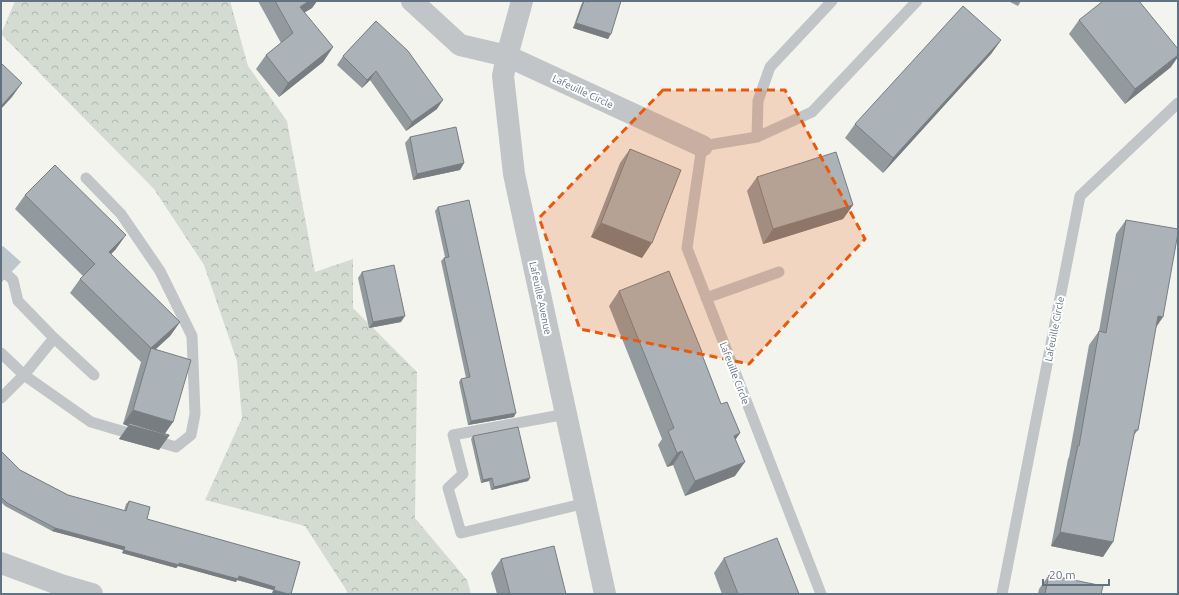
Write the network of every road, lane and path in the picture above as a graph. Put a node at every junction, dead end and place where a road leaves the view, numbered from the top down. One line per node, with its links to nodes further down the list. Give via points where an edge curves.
1 (412, 1): 5 (street, Lafeuille Circle, via 460,45)
2 (522, 1): 5 (street, Lafeuille Avenue)
3 (832, 1): 7 (lane, via 770,66 758,101)
4 (917, 1): 7 (lane, via 812,112)
5 (507, 56): 8 (street, Lafeuille Circle); 18 (street, Lafeuille Avenue, via 503,76 514,174)
6 (1178, 103): 24 (lane, Lafeuille Circle, via 1080,196)
7 (757, 137): 8 (lane)
8 (702, 146): 12 (lane, Lafeuille Circle, via 687,248)
9 (86, 178): 15 (lane, via 121,214 160,271 192,336 195,414 191,435 176,447 91,422)
10 (1, 269): 13 (lane, via 12,280 18,301)
11 (779, 272): 12 (lane)
12 (706, 298): 23 (lane, Lafeuille Circle)
13 (54, 338): 15 (lane); 16 (lane)
14 (1, 353): 15 (lane)
15 (24, 375): 17 (lane)
16 (94, 375)
17 (1, 398)
18 (566, 414): 19 (street, Lafeuille Avenue); 19 (lane, via 453,435 464,474 448,488 461,533)
19 (586, 503): 22 (street, Lafeuille Avenue)
20 (1, 563): 21 (street, via 62,586)
21 (92, 594)
22 (605, 594)
23 (821, 594)
24 (1002, 594)

